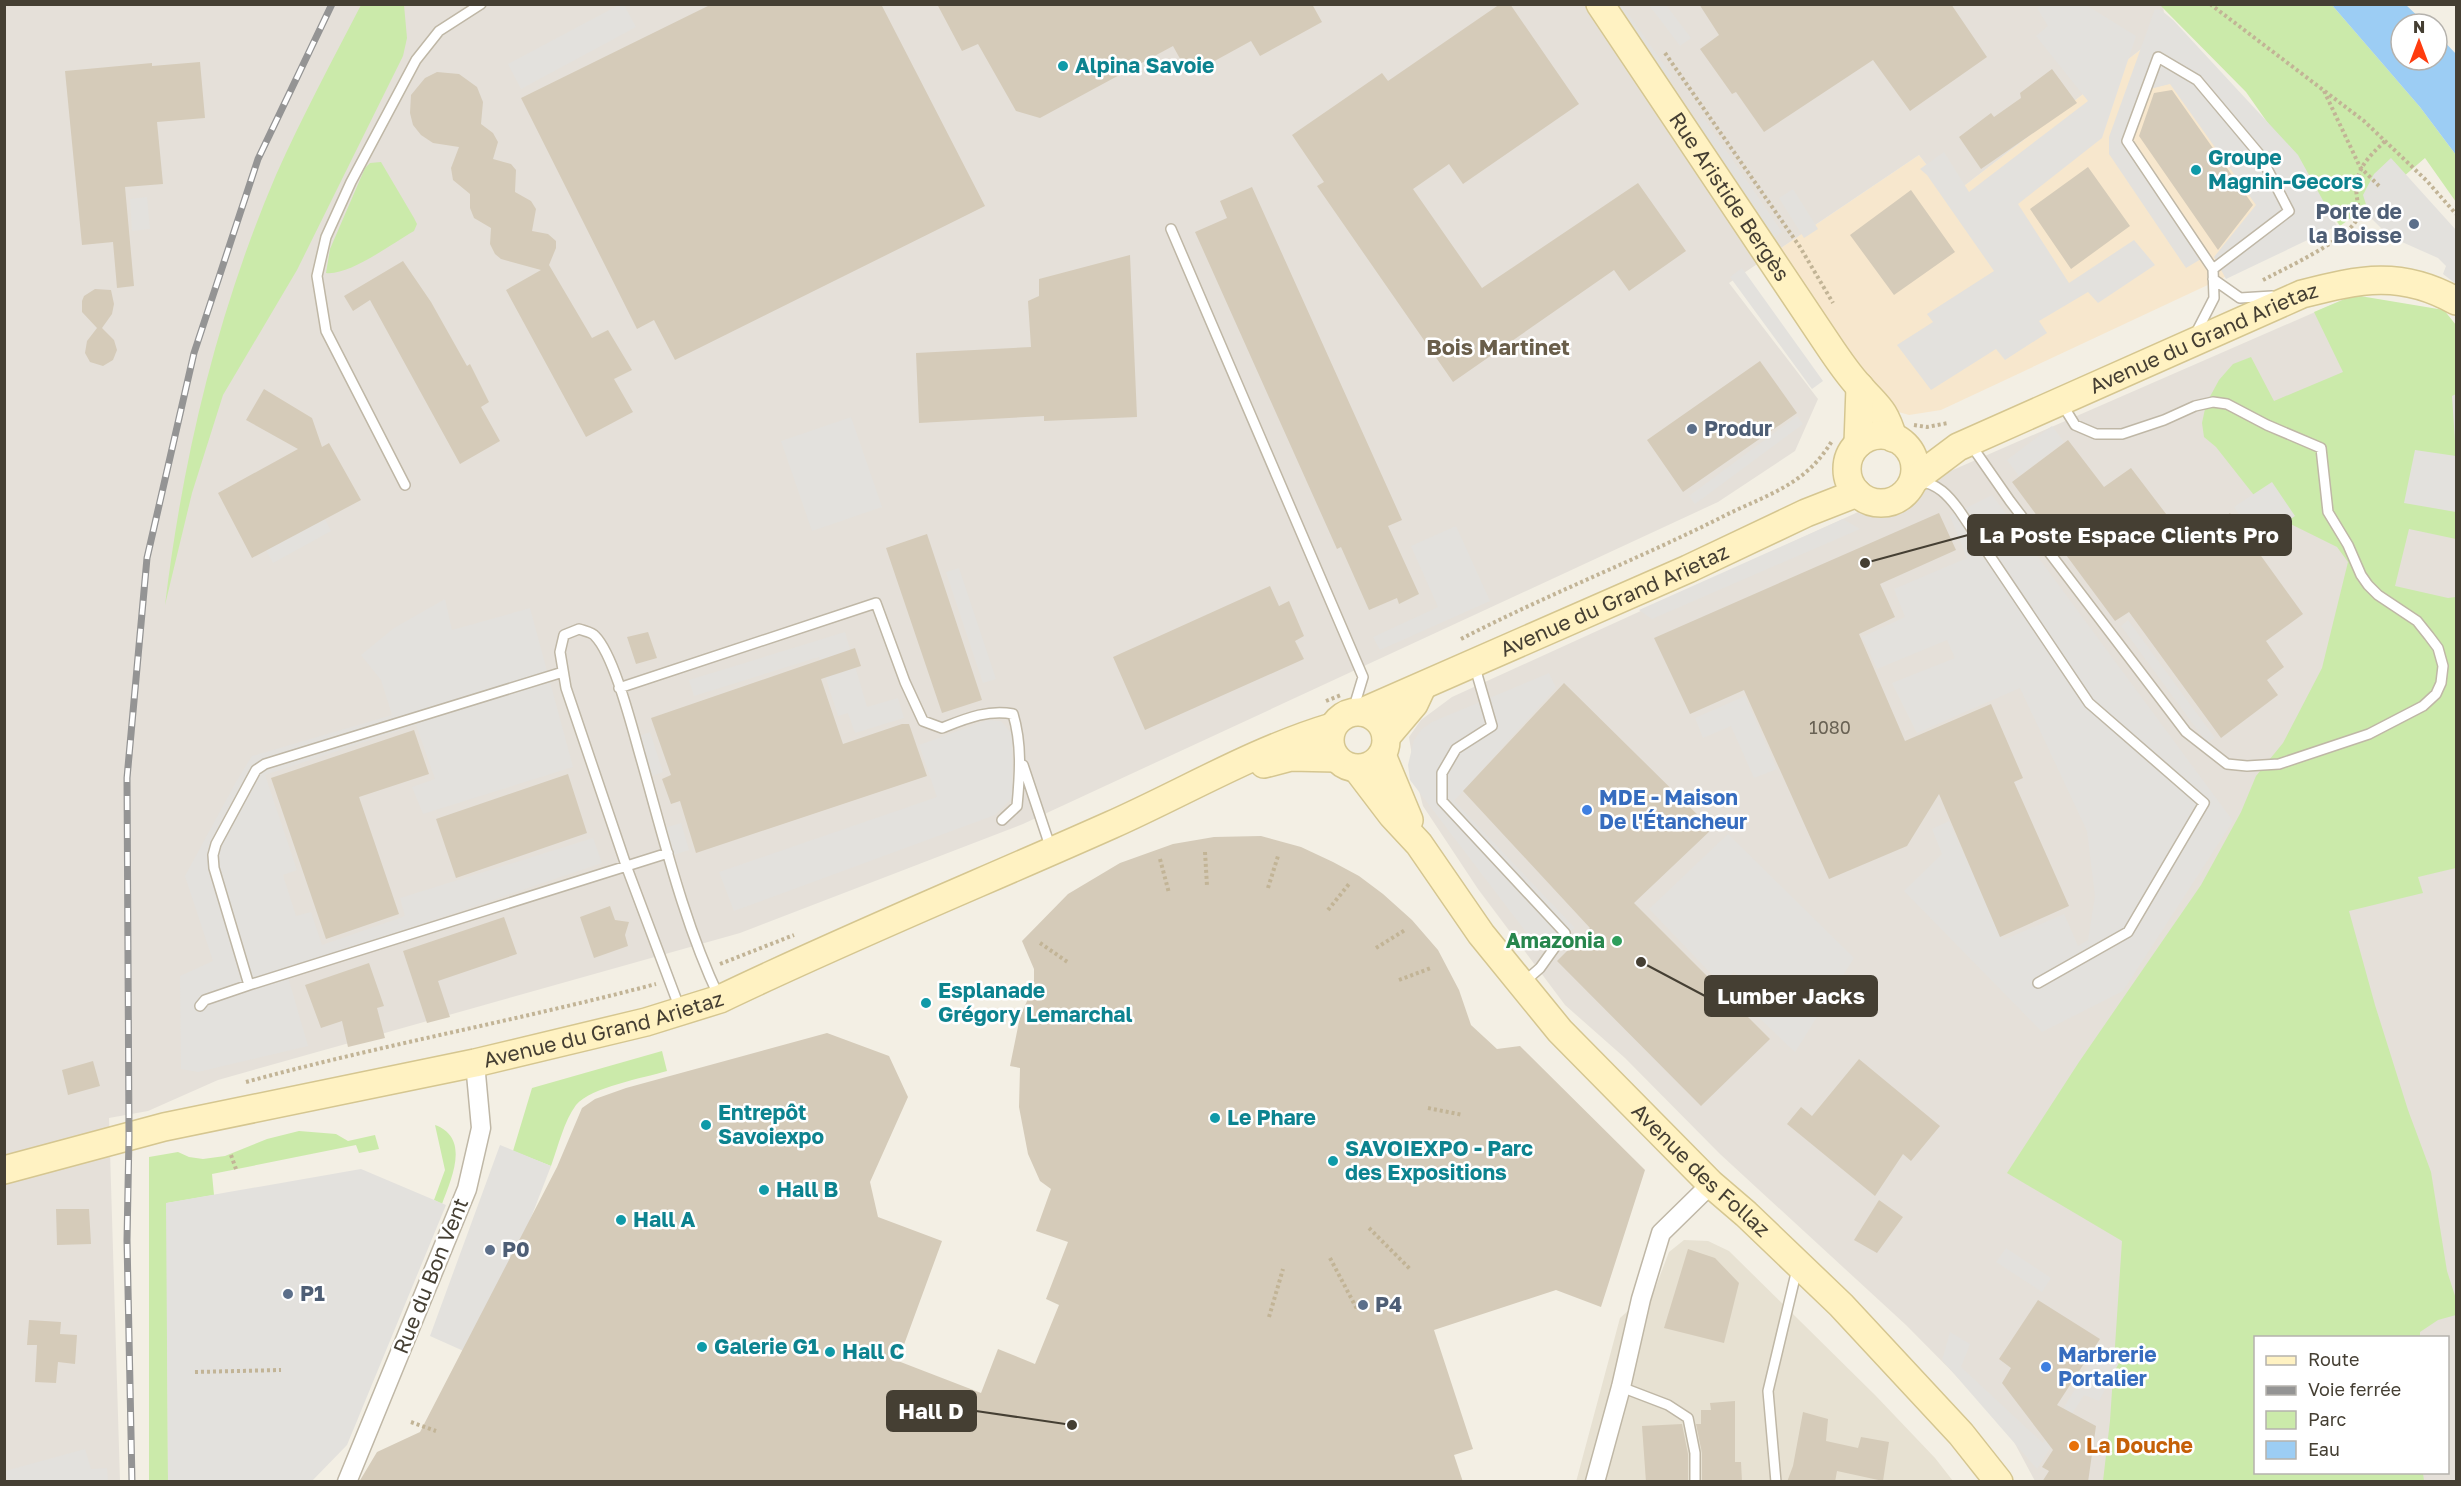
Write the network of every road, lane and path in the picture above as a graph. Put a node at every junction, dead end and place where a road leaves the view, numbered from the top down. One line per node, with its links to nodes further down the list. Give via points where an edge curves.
1 (481, 4): 21 (lane, via 439,31 416,60 351,182 326,237 317,276 326,331)
2 (1600, 4): 15 (main road, Rue Aristide Bergès)
3 (2210, 4): 5 (path)
4 (1664, 50): 13 (path, via 1800,247)
5 (2324, 90): 6 (path, via 2360,167); 7 (path, via 2386,140)
6 (2379, 186)
7 (2457, 214)
8 (1171, 229): 28 (lane, via 1363,677)
9 (2213, 269): 9 (lane, via 2127,141 2158,57 2204,88 2260,155 2289,211); 10 (lane)
10 (2213, 279): 11 (lane, via 2240,298); 14 (lane, via 2214,298)
11 (2302, 294): 12 (main road, Avenue du Grand Arietaz, via 2351,281 2374,280 2415,284); 14 (main road, Avenue du Grand Arietaz)
12 (2457, 302)
13 (1835, 306)
14 (2185, 348): 16 (main road, Avenue du Grand Arietaz)
15 (1860, 387): 17 (main road, Rue Aristide Bergès, via 1882,411); 19 (main road)
16 (2060, 402): 18 (main road, Avenue du Grand Arietaz); 18 (lane, via 2076,424 2096,434 2122,434 2195,406 2227,404 2320,448 2328,512 2349,545 2361,575 2378,595 2417,621 2438,648 2443,666 2436,694 2423,706 2369,734 2279,764 2227,764 2186,732)
17 (1900, 442): 18 (main road, Avenue du Grand Arietaz); 19 (main road, via 1877,435 1867,438); 20 (main road, via 1913,457)
18 (1963, 445): 20 (main road, Avenue du Grand Arietaz)
19 (1852, 456): 22 (main road, via 1851,484); 23 (main road, Avenue du Grand Arietaz)
20 (1914, 480): 22 (main road, via 1908,490 1889,503 1866,500); 55 (lane, via 1945,492 2090,703 2204,803 2128,932)
21 (405, 485)
22 (1857, 493): 23 (main road, Avenue du Grand Arietaz)
23 (1806, 513): 24 (main road, Avenue du Grand Arietaz)
24 (1474, 664): 26 (main road, Avenue du Grand Arietaz); 57 (lane, via 1492,726 1456,749 1442,773 1442,801 1565,933 1540,968)
25 (563, 672): 27 (lane, via 560,652 564,635 579,629 594,635 608,656); 40 (lane); 56 (lane, via 256,770 213,855)
26 (1422, 687): 28 (main road, Avenue du Grand Arietaz); 29 (main road)
27 (619, 688): 30 (lane, via 876,603 904,682 923,721 942,728 998,711 1012,714); 37 (lane)
28 (1342, 709): 29 (main road, via 1378,720); 31 (main road, via 1329,743); 32 (main road, Avenue du Grand Arietaz)
29 (1384, 746): 31 (main road, via 1375,762); 34 (main road, Avenue des Follaz)
30 (1019, 752): 33 (lane, via 1017,806); 35 (lane)
31 (1346, 763): 32 (main road, Avenue du Grand Arietaz, via 1292,757); 34 (main road, Avenue des Follaz)
32 (1172, 797): 35 (main road, Avenue du Grand Arietaz)
33 (1002, 820)
34 (1419, 844): 57 (main road, Avenue des Follaz)
35 (1052, 851): 58 (main road, Avenue du Grand Arietaz)
36 (1205, 852): 42 (path)
37 (668, 853): 40 (lane); 52 (lane)
38 (1278, 856): 43 (path)
39 (1160, 859): 44 (path)
40 (627, 868): 54 (lane); 56 (lane)
41 (1349, 884): 45 (path)
42 (1207, 886)
43 (1268, 888)
44 (1169, 893)
45 (1328, 910)
46 (1405, 930): 49 (path)
47 (804, 931): 52 (path)
48 (1041, 943): 50 (path)
49 (1376, 948)
50 (1069, 963)
51 (1431, 968): 53 (path)
52 (706, 969): 58 (lane)
53 (1400, 980)
54 (668, 981): 60 (lane); 62 (path)
55 (2038, 983)
56 (249, 985): 59 (lane, via 205,1000)
57 (1520, 986): 68 (main road, Avenue des Follaz)
58 (720, 999): 60 (main road, Avenue du Grand Arietaz)
59 (200, 1006)
60 (681, 1012): 61 (main road, Avenue du Grand Arietaz)
61 (476, 1063): 67 (main road, Avenue du Grand Arietaz, via 164,1127); 81 (street, Rue du Bon Vent, via 481,1128 466,1189)
62 (245, 1083)
63 (1428, 1108): 64 (path)
64 (1463, 1115)
65 (231, 1155): 66 (path)
66 (236, 1169)
67 (4, 1170)
68 (1711, 1184): 71 (main road, Avenue des Follaz); 78 (street, via 1661,1233)
69 (1369, 1228): 73 (path)
70 (1330, 1258): 74 (path)
71 (1798, 1265): 84 (lane, via 1768,1391); 85 (main road, Avenue des Follaz, via 1850,1314 1961,1434)
72 (1283, 1269): 75 (path)
73 (1410, 1269)
74 (1358, 1311)
75 (1269, 1317)
76 (281, 1370): 77 (path)
77 (195, 1372)
78 (1621, 1387): 82 (street); 83 (lane, via 1668,1405 1688,1418 1695,1454)
79 (411, 1422): 80 (path)
80 (436, 1431)
81 (347, 1482)
82 (1595, 1482)
83 (1695, 1482)
84 (1776, 1482)
85 (1999, 1482)

